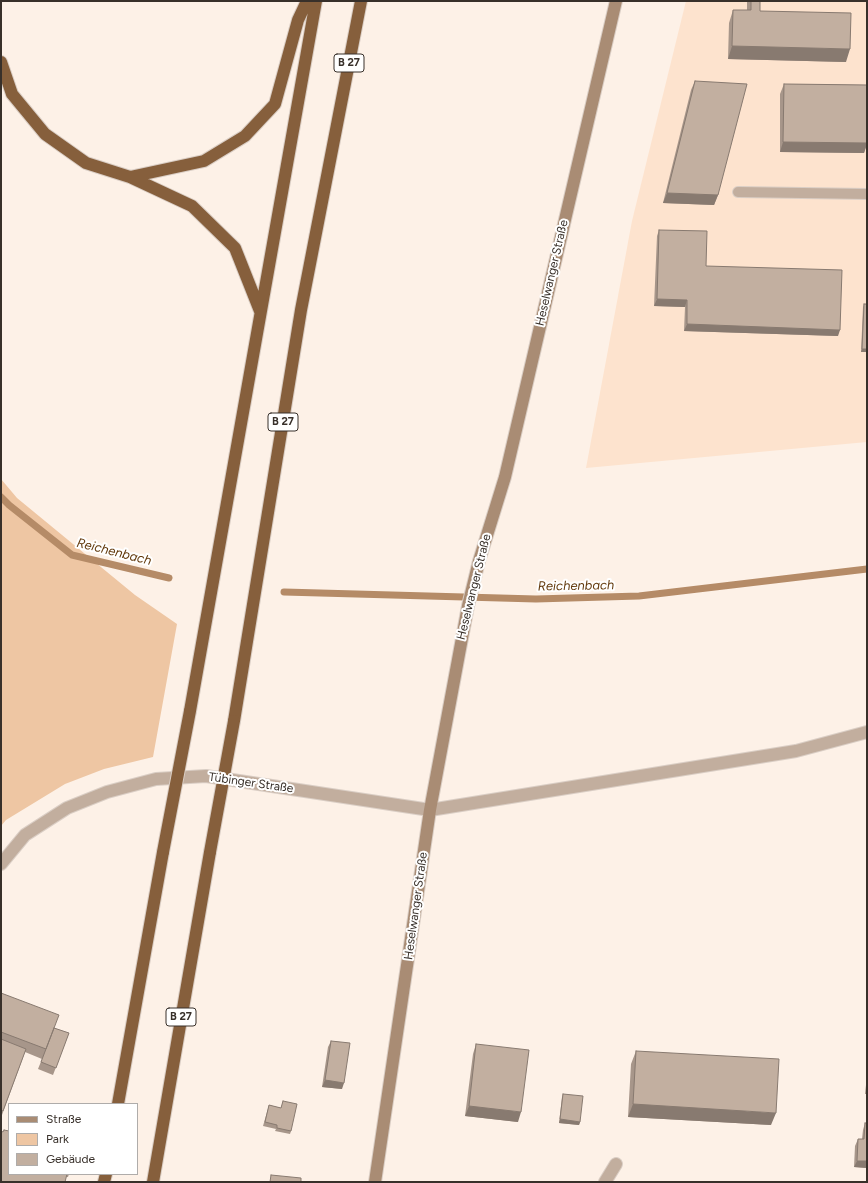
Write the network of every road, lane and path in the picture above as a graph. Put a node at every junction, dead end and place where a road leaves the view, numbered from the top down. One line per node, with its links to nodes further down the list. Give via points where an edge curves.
1 (307, 1): 6 (highway, via 298,20 275,104 246,136 204,161)
2 (316, 1): 9 (highway)
3 (361, 1): 15 (highway, B 27, bridge, via 301,310 234,721)
4 (616, 1): 11 (street, Heselwanger Straße, via 504,477 468,606)
5 (1, 62): 6 (highway, via 12,94 44,134 86,163)
6 (130, 177): 9 (highway, via 192,206 235,248)
7 (738, 192): 8 (lane)
8 (867, 194)
9 (260, 311): 13 (highway, bridge)
10 (867, 732): 11 (street, Tübinger Straße, via 796,751)
11 (430, 810): 12 (street, Tübinger Straße, via 206,776 156,779 107,792 67,808 25,835); 16 (street, Heselwanger Straße)
12 (1, 864)
13 (118, 1103)
14 (616, 1164): 17 (street)
15 (153, 1182)
16 (375, 1182)
17 (605, 1182)

